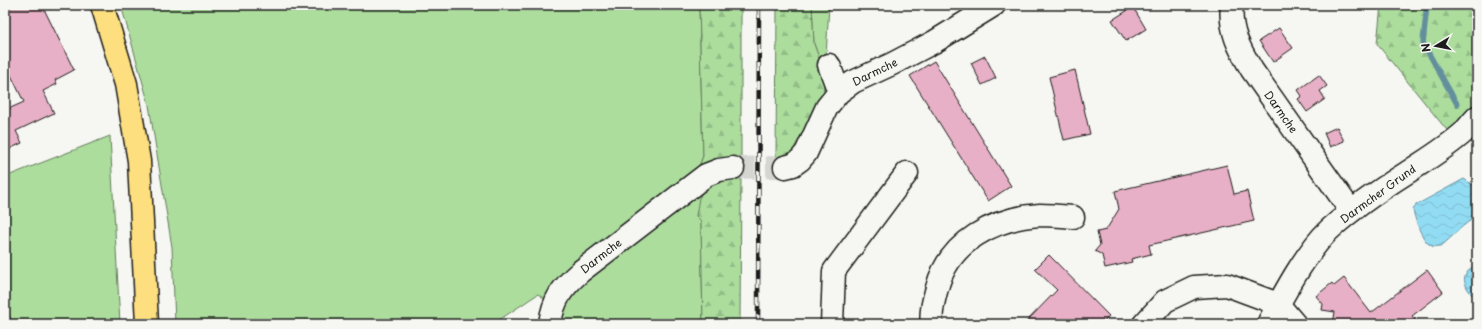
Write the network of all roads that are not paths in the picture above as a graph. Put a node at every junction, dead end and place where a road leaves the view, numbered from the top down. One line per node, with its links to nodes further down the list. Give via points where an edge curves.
1 (102, 5): 13 (main road, via 126,84 139,161)
2 (994, 5): 5 (street, Darmche, via 934,42 852,82)
3 (1232, 5): 10 (street, Darmche, via 1232,26 1244,57)
4 (829, 66): 5 (street)
5 (839, 92): 7 (street, Darmche, via 827,107 806,153 793,165)
6 (1477, 117): 10 (street, Darmcher Grund, via 1463,133 1438,152)
7 (785, 167)
8 (733, 168): 14 (street, Darmche, via 706,175 581,271 556,298)
9 (907, 173): 15 (street, via 834,271)
10 (1351, 211): 12 (street, Darmcher Grund, via 1328,231 1310,253)
11 (1073, 216): 16 (street, via 1040,215 1003,222 977,233 955,252 940,277 933,305)
12 (1278, 304): 17 (street, via 1227,285 1194,287 1165,301); 18 (street, Darmcher Grund); 19 (street)
13 (147, 324)
14 (550, 324)
15 (832, 324)
16 (932, 324)
17 (1144, 324)
18 (1268, 324)
19 (1295, 324)

